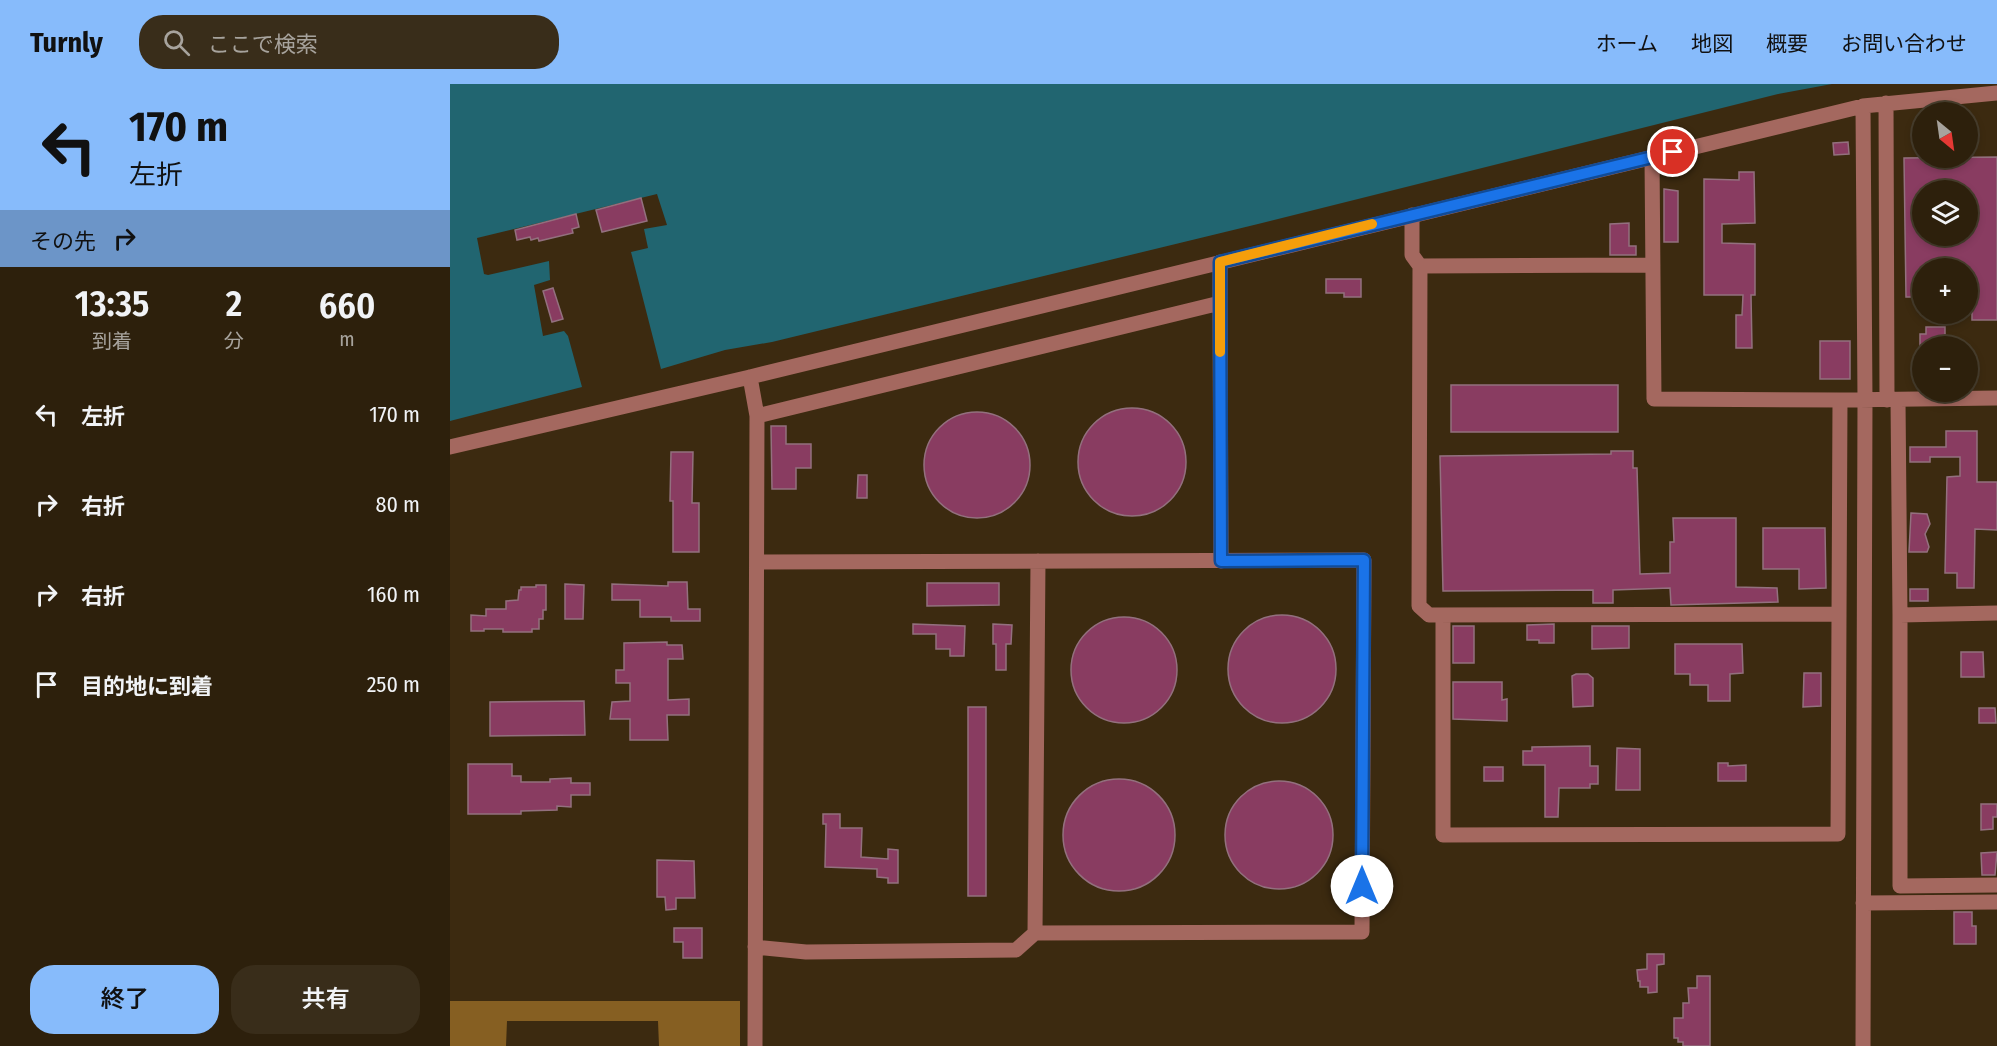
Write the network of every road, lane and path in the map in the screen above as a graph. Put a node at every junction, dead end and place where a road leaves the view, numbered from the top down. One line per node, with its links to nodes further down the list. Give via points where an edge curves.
1 (1997, 93): 2 (street)
2 (1886, 103): 3 (street); 14 (street)
3 (1863, 106): 4 (street); 13 (street)
4 (1652, 157): 5 (street); 7 (street)
5 (1412, 215): 6 (street); 8 (street, via 1412,255)
6 (1220, 262): 9 (street); 10 (street)
7 (1653, 265): 8 (street); 12 (street, via 1654,399)
8 (1420, 266): 22 (street, via 1419,606 1429,615)
9 (1220, 303): 15 (street); 18 (street)
10 (750, 376): 15 (street); 16 (street)
11 (1997, 398): 14 (street)
12 (1840, 400): 13 (street); 21 (street)
13 (1865, 400): 14 (street); 24 (street)
14 (1893, 400): 23 (street)
15 (757, 416): 19 (street)
16 (450, 447)
17 (1038, 561): 18 (street); 19 (street); 29 (street)
18 (1221, 561): 29 (street, via 1364,560 1362,932)
19 (757, 562): 30 (street)
20 (1997, 613): 23 (street)
21 (1839, 614): 22 (street); 25 (street)
22 (1443, 615): 25 (street, via 1443,835)
23 (1900, 615): 26 (street, via 1900,886)
24 (1863, 833): 25 (street); 28 (street)
25 (1838, 834)
26 (1997, 885)
27 (1997, 902): 28 (street)
28 (1863, 903): 32 (street)
29 (1035, 933): 30 (street, via 1016,950 806,952)
30 (755, 947): 31 (street)
31 (755, 1046)
32 (1863, 1046)

